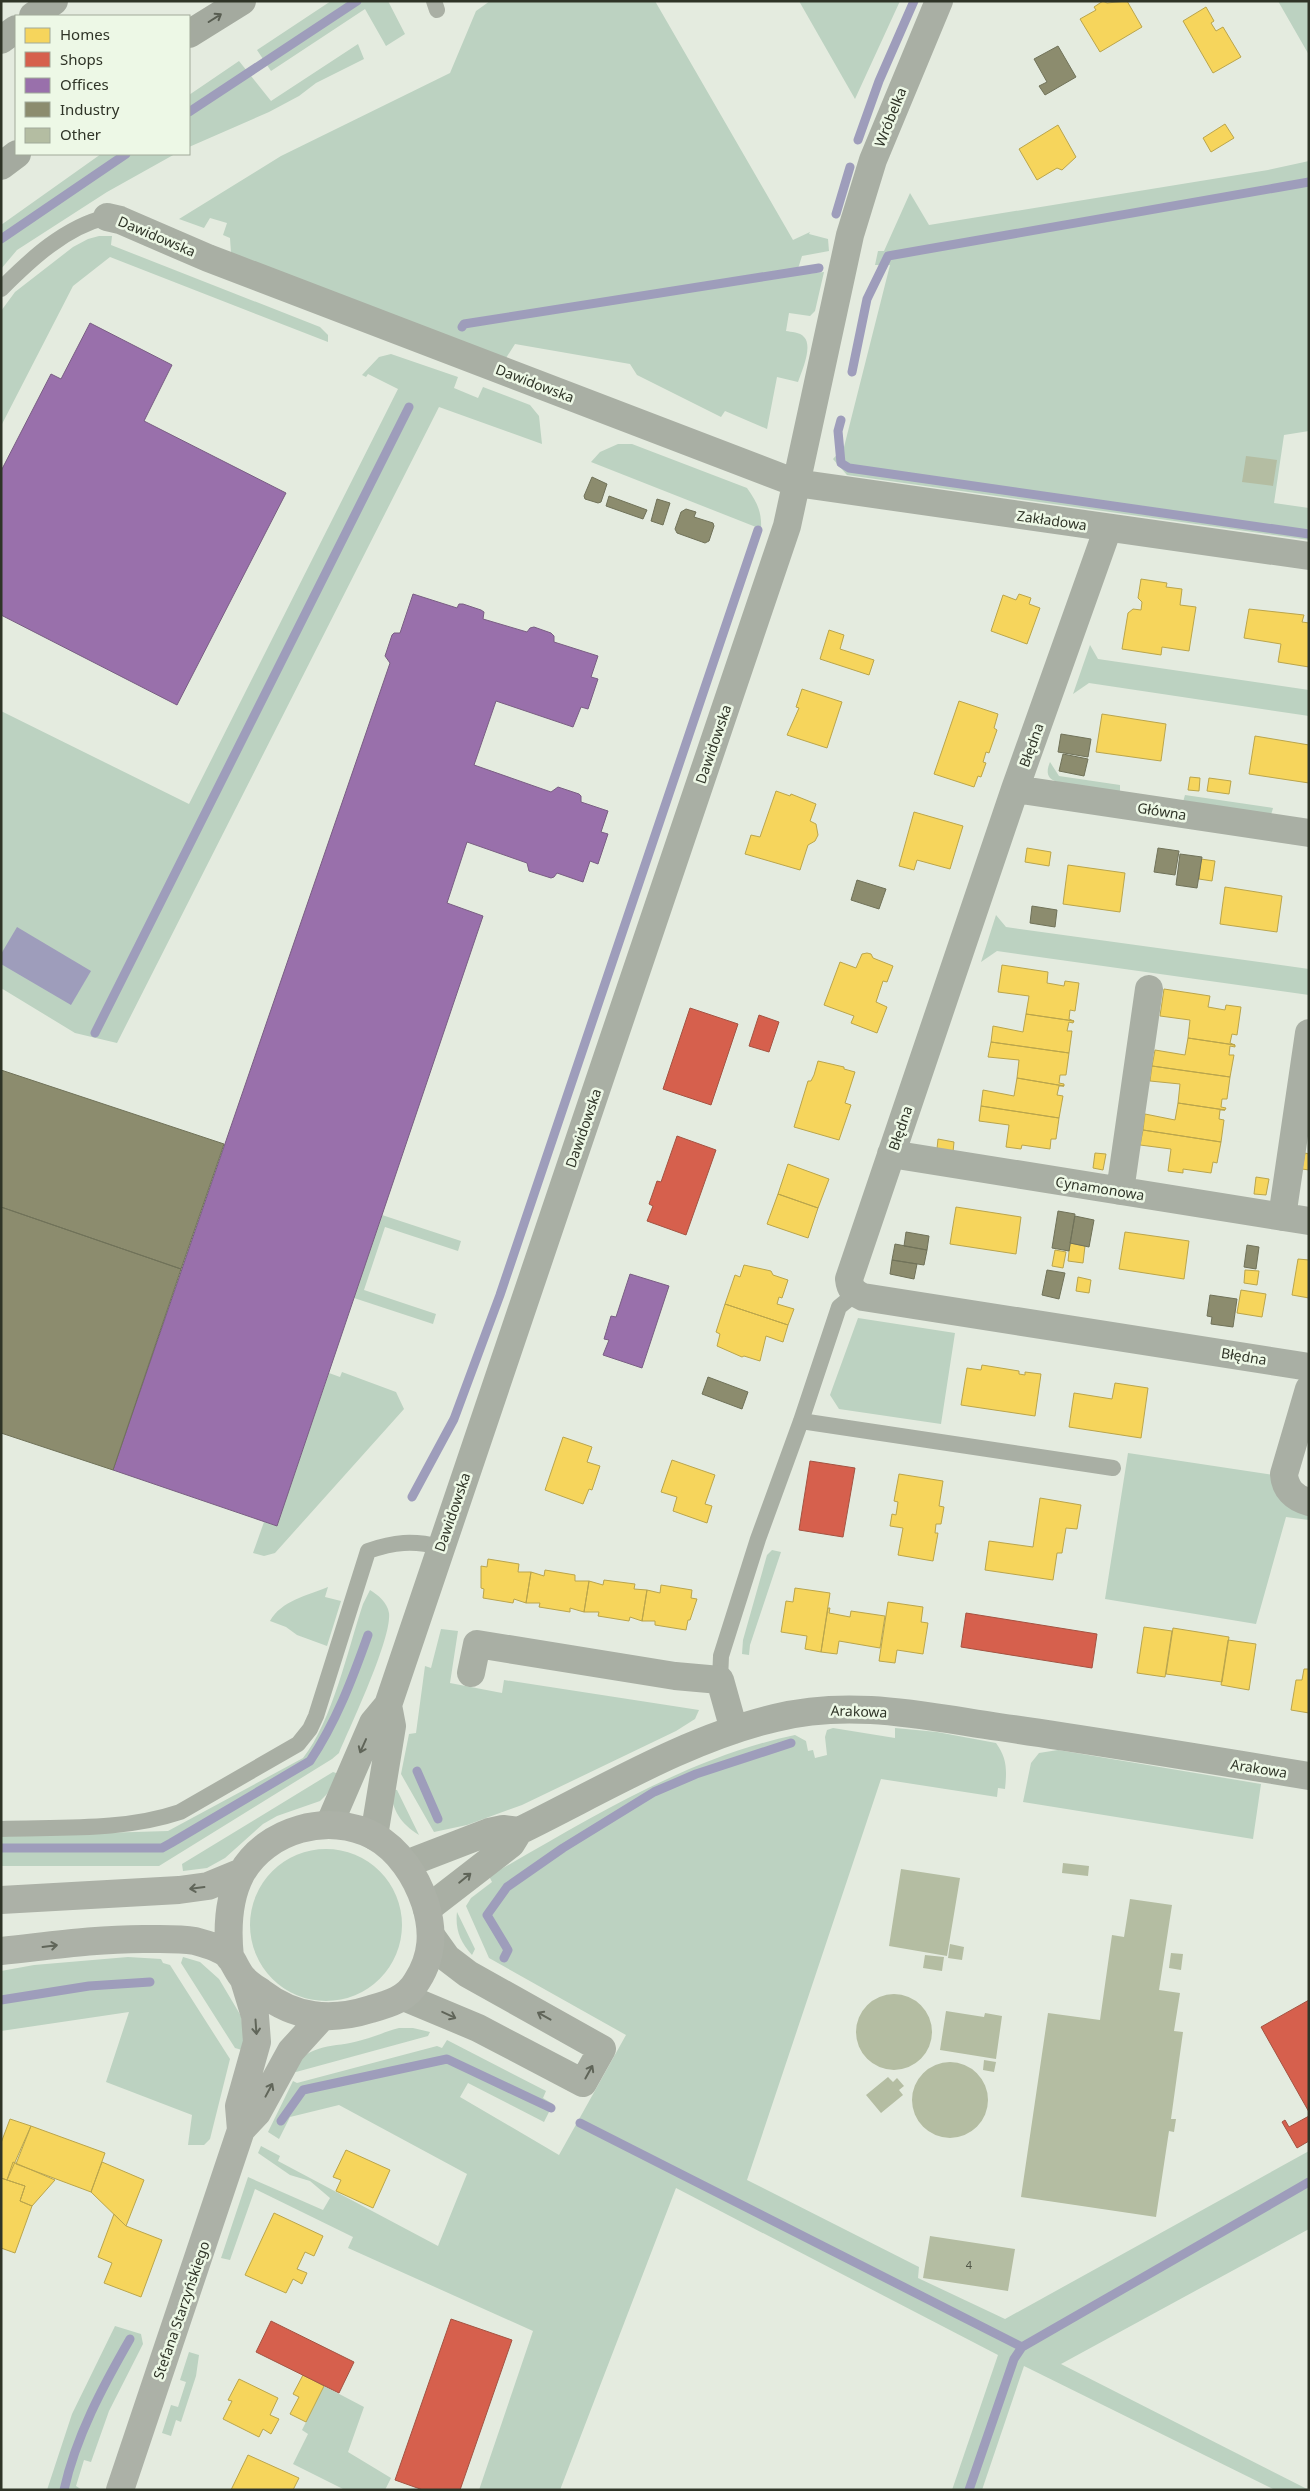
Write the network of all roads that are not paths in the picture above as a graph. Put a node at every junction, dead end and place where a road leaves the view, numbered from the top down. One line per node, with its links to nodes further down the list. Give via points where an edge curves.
1 (54, 1): 4 (highway)
2 (242, 1): 6 (highway, one-way to 2)
3 (939, 1): 12 (street, Wróbelka, via 873,160 850,235)
4 (35, 15)
5 (15, 30): 7 (highway)
6 (190, 33)
7 (1, 40)
8 (16, 155): 9 (highway)
9 (1, 166)
10 (107, 217): 11 (lane, via 85,224 54,242); 12 (street, Dawidowska)
11 (1, 288)
12 (796, 483): 13 (street, Zakładowa); 29 (street, Dawidowska, via 787,526)
13 (1108, 528): 14 (street, Zakładowa); 15 (street, Błędna)
14 (1309, 556)
15 (1015, 789): 16 (street, Główna); 19 (street, Błędna)
16 (1309, 833)
17 (1149, 989): 20 (street)
18 (1309, 1033): 21 (street)
19 (891, 1154): 20 (street, Cynamonowa); 23 (street, Błędna, via 849,1279)
20 (1120, 1191): 21 (street, Cynamonowa)
21 (1282, 1217): 22 (street, Cynamonowa)
22 (1309, 1221)
23 (855, 1294): 24 (street, Błędna); 26 (lane, via 839,1307)
24 (1309, 1367)
25 (1309, 1388): 28 (street, via 1284,1474 1284,1483 1291,1494)
26 (801, 1422): 27 (lane); 31 (lane, via 758,1539 721,1656)
27 (1113, 1468)
28 (1309, 1502)
29 (440, 1547): 32 (street, Dawidowska); 36 (lane, via 411,1541 368,1551 316,1716 305,1738 298,1744 180,1812 161,1819)
30 (471, 1673): 31 (street, via 477,1644 674,1676)
31 (720, 1680): 33 (street)
32 (388, 1704): 35 (street, Dawidowska, one-way to 35, via 373,1723); 38 (street, Dawidowska, via 392,1726)
33 (734, 1730): 34 (street, Arakowa, via 793,1714 868,1708); 37 (street, Arakowa, via 688,1748)
34 (1309, 1776)
35 (328, 1825): 38 (street); 40 (street, via 303,1827 287,1833 261,1850)
36 (1, 1829)
37 (519, 1831): 39 (street, via 503,1829 489,1832); 42 (street, one-way to 37, via 511,1844)
38 (374, 1836): 39 (street)
39 (406, 1864): 42 (street)
40 (242, 1872): 41 (street, one-way to 41, via 198,1888); 45 (street, Stefana Starzyńskiego, via 229,1922)
41 (1, 1900)
42 (427, 1909): 43 (street)
43 (432, 1937): 46 (street, via 417,1983); 46 (street, one-way to 43, via 478,2028 583,2083 602,2049 468,1974 447,1958)
44 (1, 1951): 45 (street, one-way to 45, via 104,1939 175,1939 208,1945)
45 (237, 1969): 47 (street, via 282,2006); 48 (street, Stefana Starzyńskiego, one-way to 48, via 255,2016 257,2042 239,2106)
46 (404, 1997): 47 (street, via 358,2013)
47 (322, 2017): 48 (street, Stefana Starzyńskiego, one-way to 47, via 257,2112 291,2051)
48 (241, 2130): 49 (street, Stefana Starzyńskiego)
49 (120, 2490)

